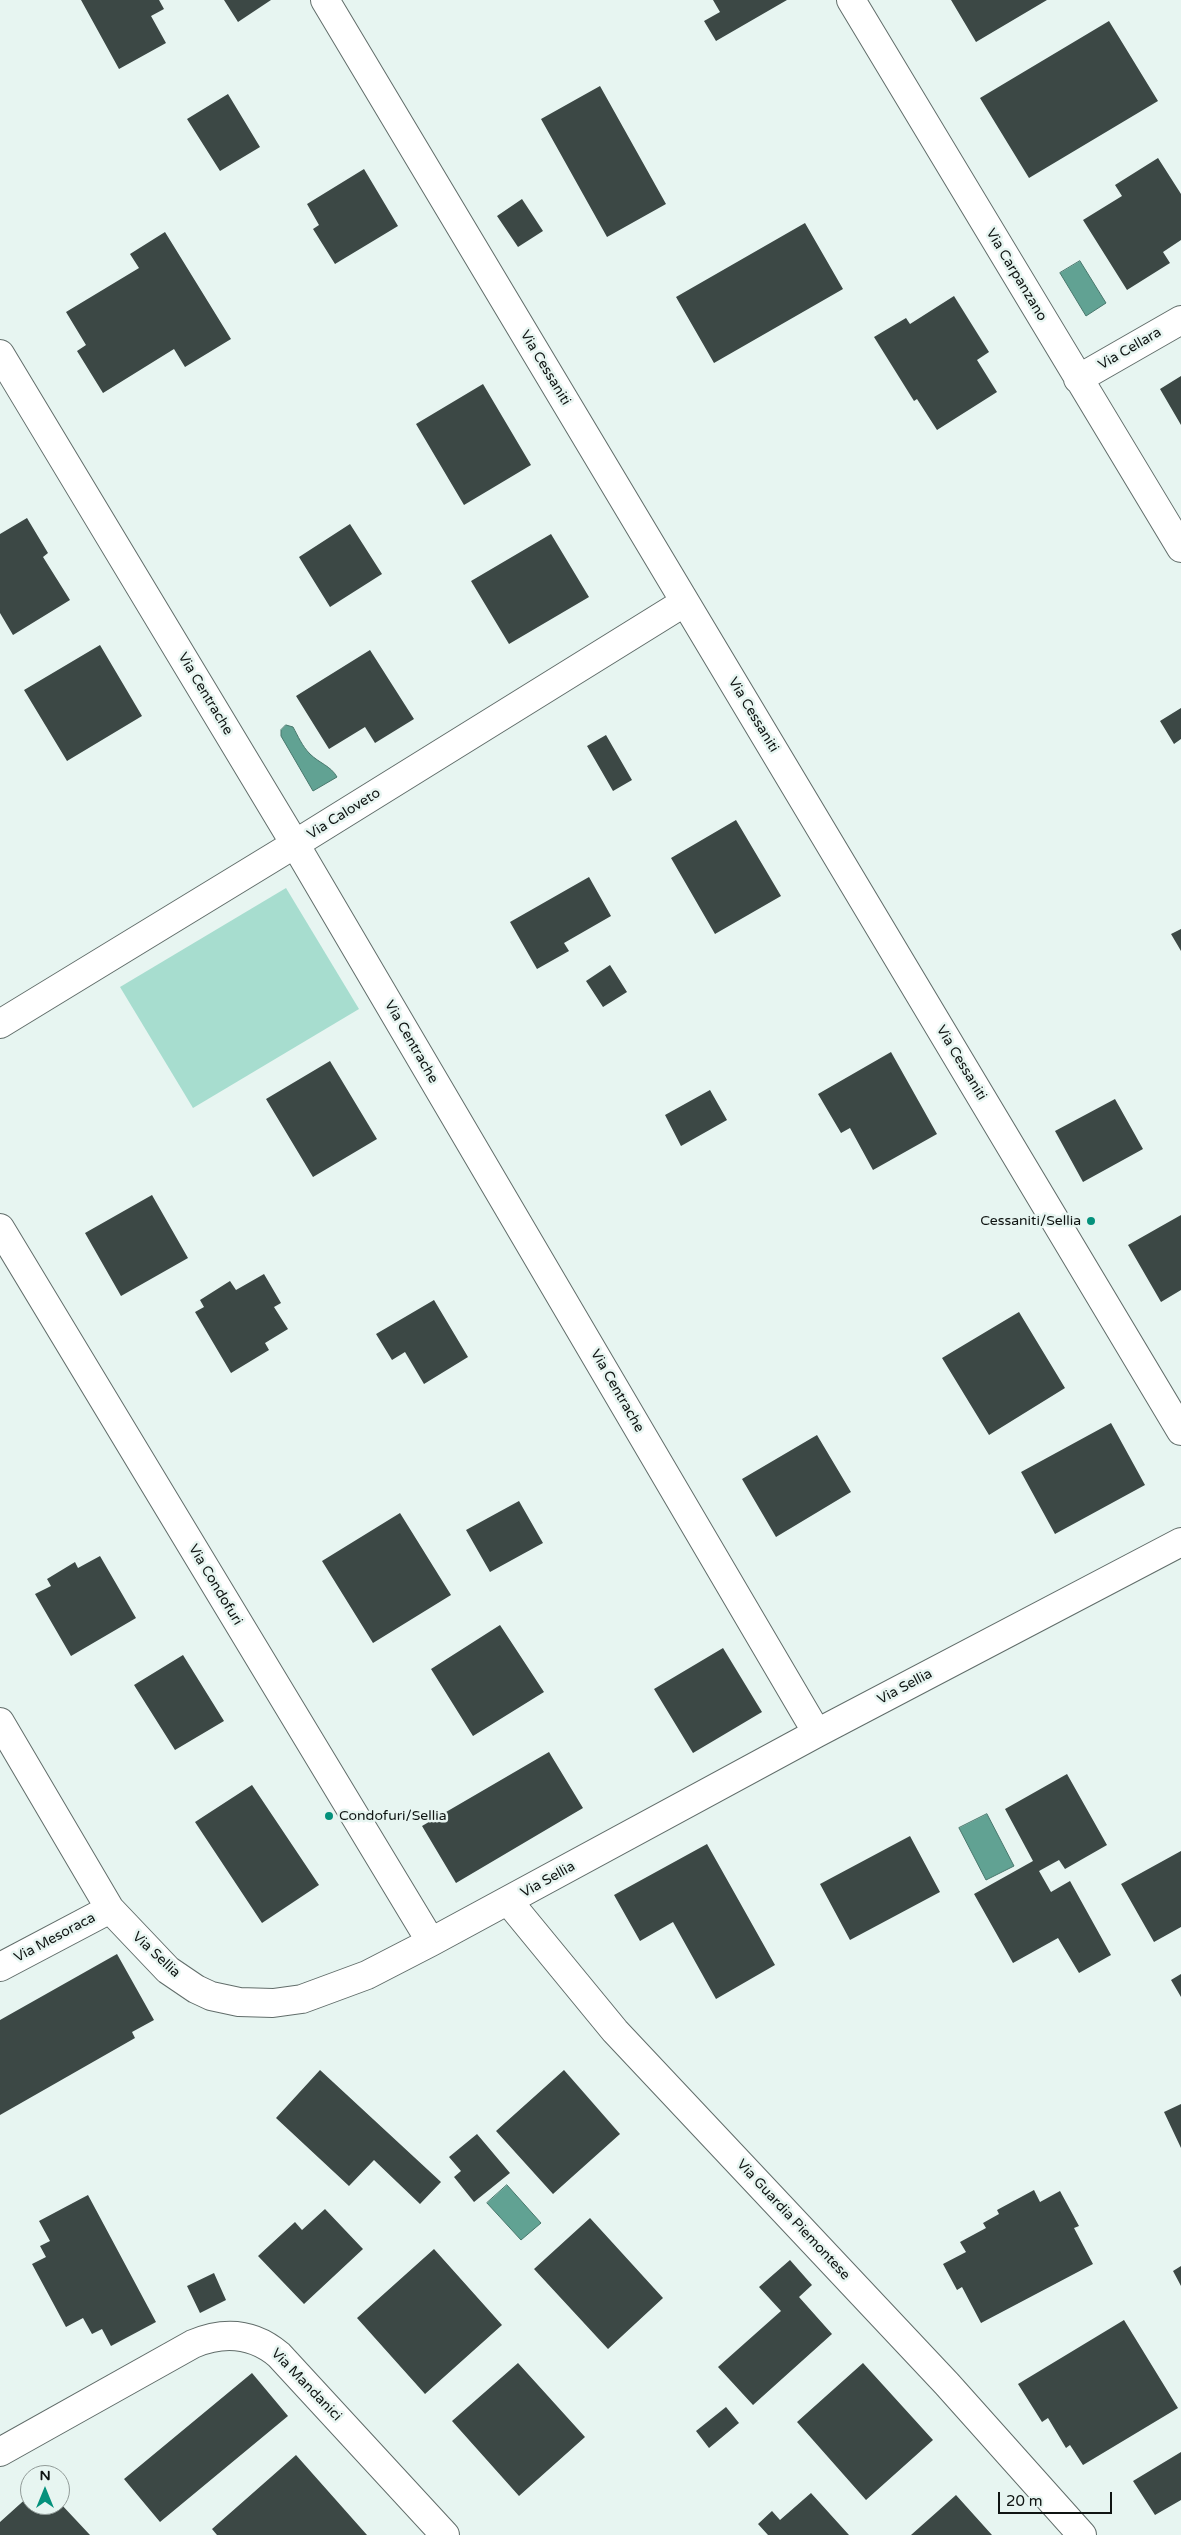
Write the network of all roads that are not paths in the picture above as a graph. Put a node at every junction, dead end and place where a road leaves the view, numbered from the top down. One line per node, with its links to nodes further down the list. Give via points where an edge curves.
1 (325, 0): 7 (street, Via Cessaniti)
2 (851, 0): 5 (street, Via Carpanzano)
3 (1181, 320): 5 (street, Via Cellara)
4 (0, 354): 8 (street, Via Centrache)
5 (1078, 379): 6 (street, Via Carpanzano)
6 (1181, 548)
7 (685, 602): 8 (street, Via Caloveto); 11 (street, Via Cessaniti)
8 (295, 844): 9 (street, Via Caloveto); 14 (street, Via Centrache)
9 (0, 1024)
10 (0, 1228): 17 (street, Via Condofuri)
11 (1181, 1431)
12 (1181, 1542): 14 (street, Via Sellia)
13 (0, 1722): 16 (street, Via Sellia)
14 (818, 1733): 15 (street, Via Sellia)
15 (508, 1902): 17 (street, Via Sellia); 21 (street, Via Guardia Piemontese, via 615,2031 928,2363)
16 (110, 1909): 17 (street, Via Sellia, via 174,1974 211,1996 239,2002 273,2003 315,1996 367,1975); 18 (street, Via Mesoraca)
17 (431, 1942)
18 (0, 1967)
19 (0, 2452): 20 (street, Via Mandanici, via 193,2344 214,2336 238,2335 261,2342 279,2355)
20 (445, 2535)
21 (1082, 2535)

